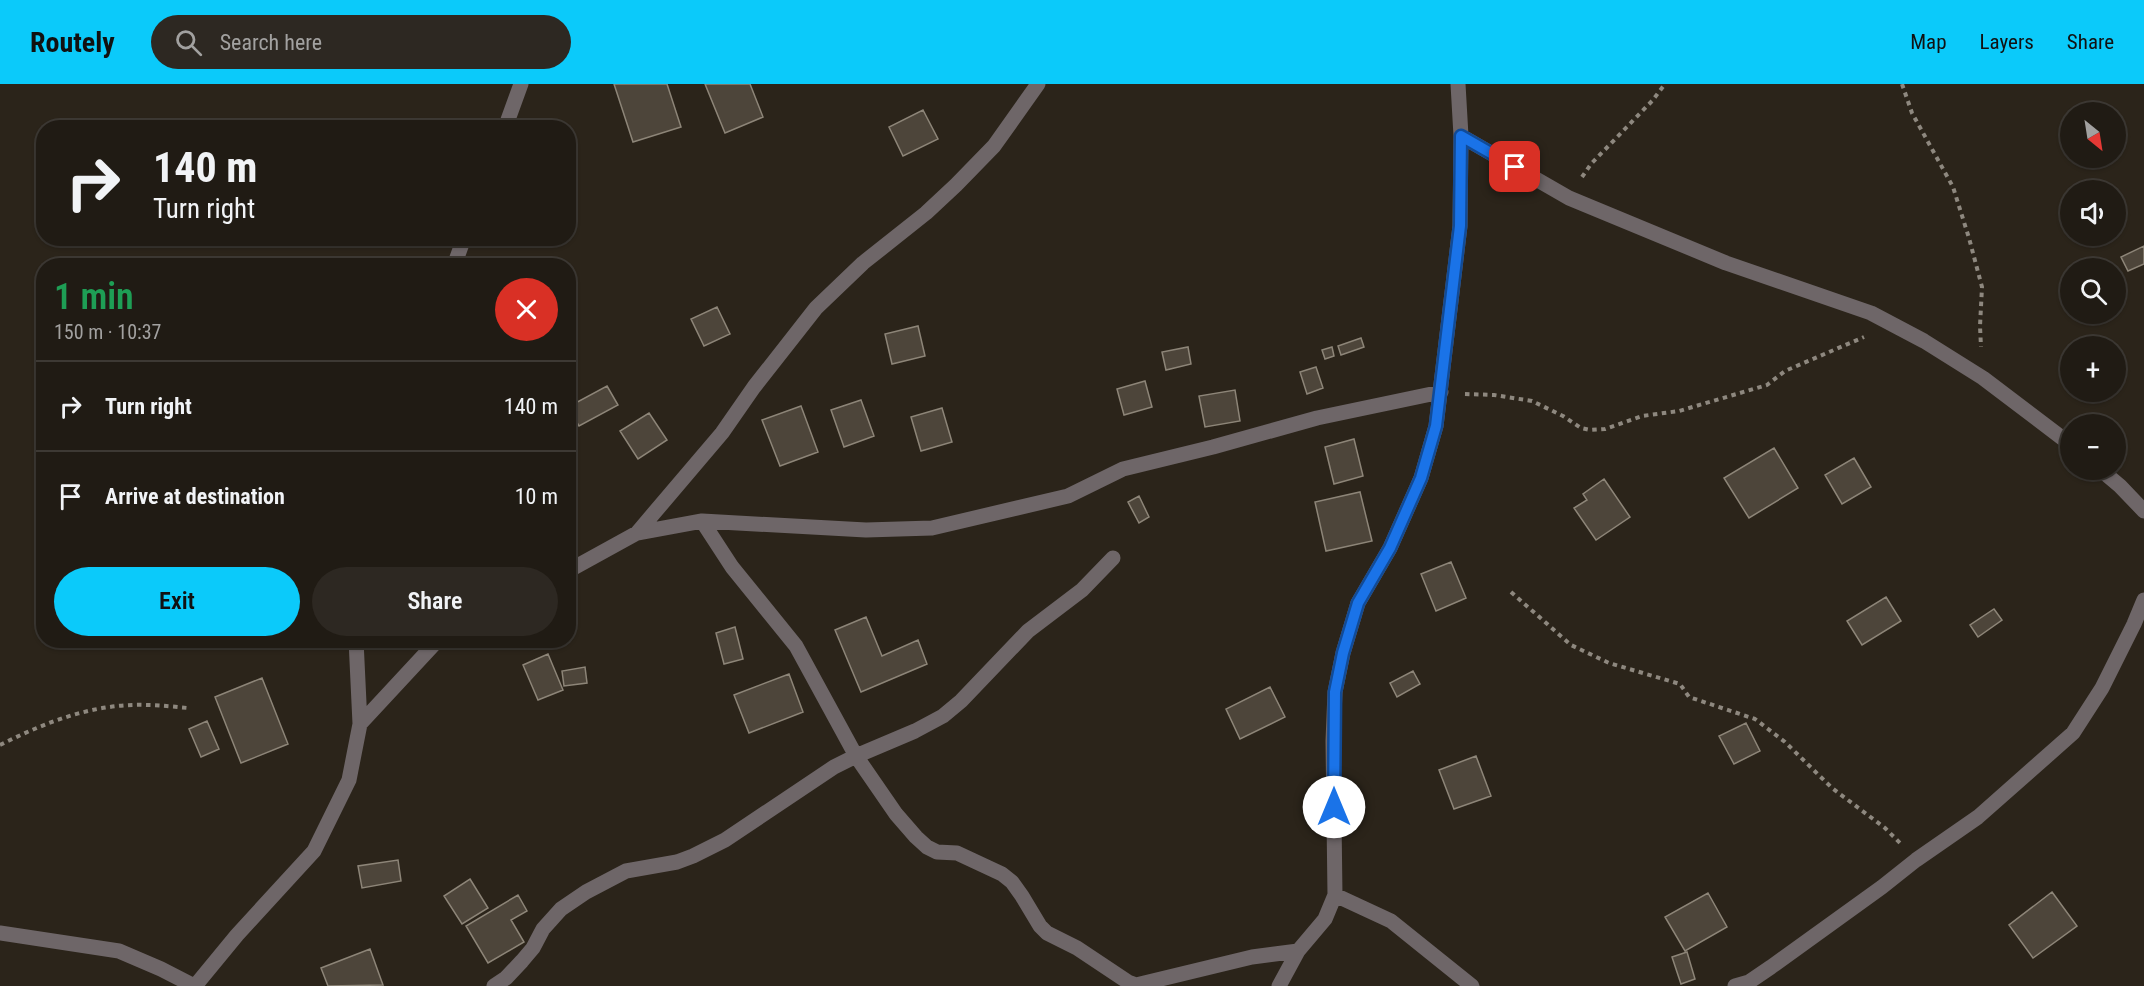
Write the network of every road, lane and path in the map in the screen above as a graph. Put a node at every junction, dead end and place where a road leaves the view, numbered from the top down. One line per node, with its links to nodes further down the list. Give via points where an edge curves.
1 (521, 84): 6 (street)
2 (1038, 84): 16 (street, via 994,146 956,185 816,308 723,434)
3 (1458, 84): 7 (street)
4 (1665, 84): 8 (path, via 1591,164)
5 (1902, 84): 10 (path, via 1912,113 1953,187 1969,238 1982,287)
6 (508, 120)
7 (1461, 136): 8 (street); 11 (street, via 1460,226)
8 (1569, 198): 9 (street, via 1726,263)
9 (1893, 325): 10 (street); 11 (path, via 1785,371 1767,385 1605,429 1581,428 1532,401)
10 (1983, 378): 12 (street)
11 (1441, 392): 15 (street, via 1317,418 1123,469 1068,496 932,528 866,530); 28 (street, via 1421,478 1390,548 1358,603 1343,653 1335,692 1333,741)
12 (2060, 436)
13 (2113, 480): 14 (street)
14 (2144, 511)
15 (702, 521): 16 (street); 26 (street, via 732,567 796,646)
16 (637, 533): 18 (street)
17 (1113, 558): 26 (street, via 1082,590 1028,632 943,716)
18 (576, 567)
19 (1511, 592): 27 (path, via 1571,645 1609,663 1680,684 1689,697 1755,719 1832,788 1885,828)
20 (2144, 600): 27 (street, via 2102,688 2073,733 1978,817)
21 (356, 648): 24 (street)
22 (431, 648): 24 (street)
23 (188, 708): 25 (path, via 145,705 79,712)
24 (360, 724): 31 (street, via 349,780 314,852 237,934)
25 (0, 745)
26 (856, 756): 30 (street, via 896,814 927,847 957,853 1002,874 1047,933 1128,982 1136,984 1252,957); 32 (street, via 802,787 725,840 677,862 626,871 586,892 561,909 522,961)
27 (1916, 860): 35 (street, via 1772,967 1749,982)
28 (1335, 895): 30 (street, via 1325,919); 34 (street, via 1391,921)
29 (0, 933): 31 (street, via 119,951)
30 (1298, 951): 33 (street)
31 (195, 986)
32 (494, 986)
33 (1279, 986)
34 (1472, 986)
35 (1734, 986)

